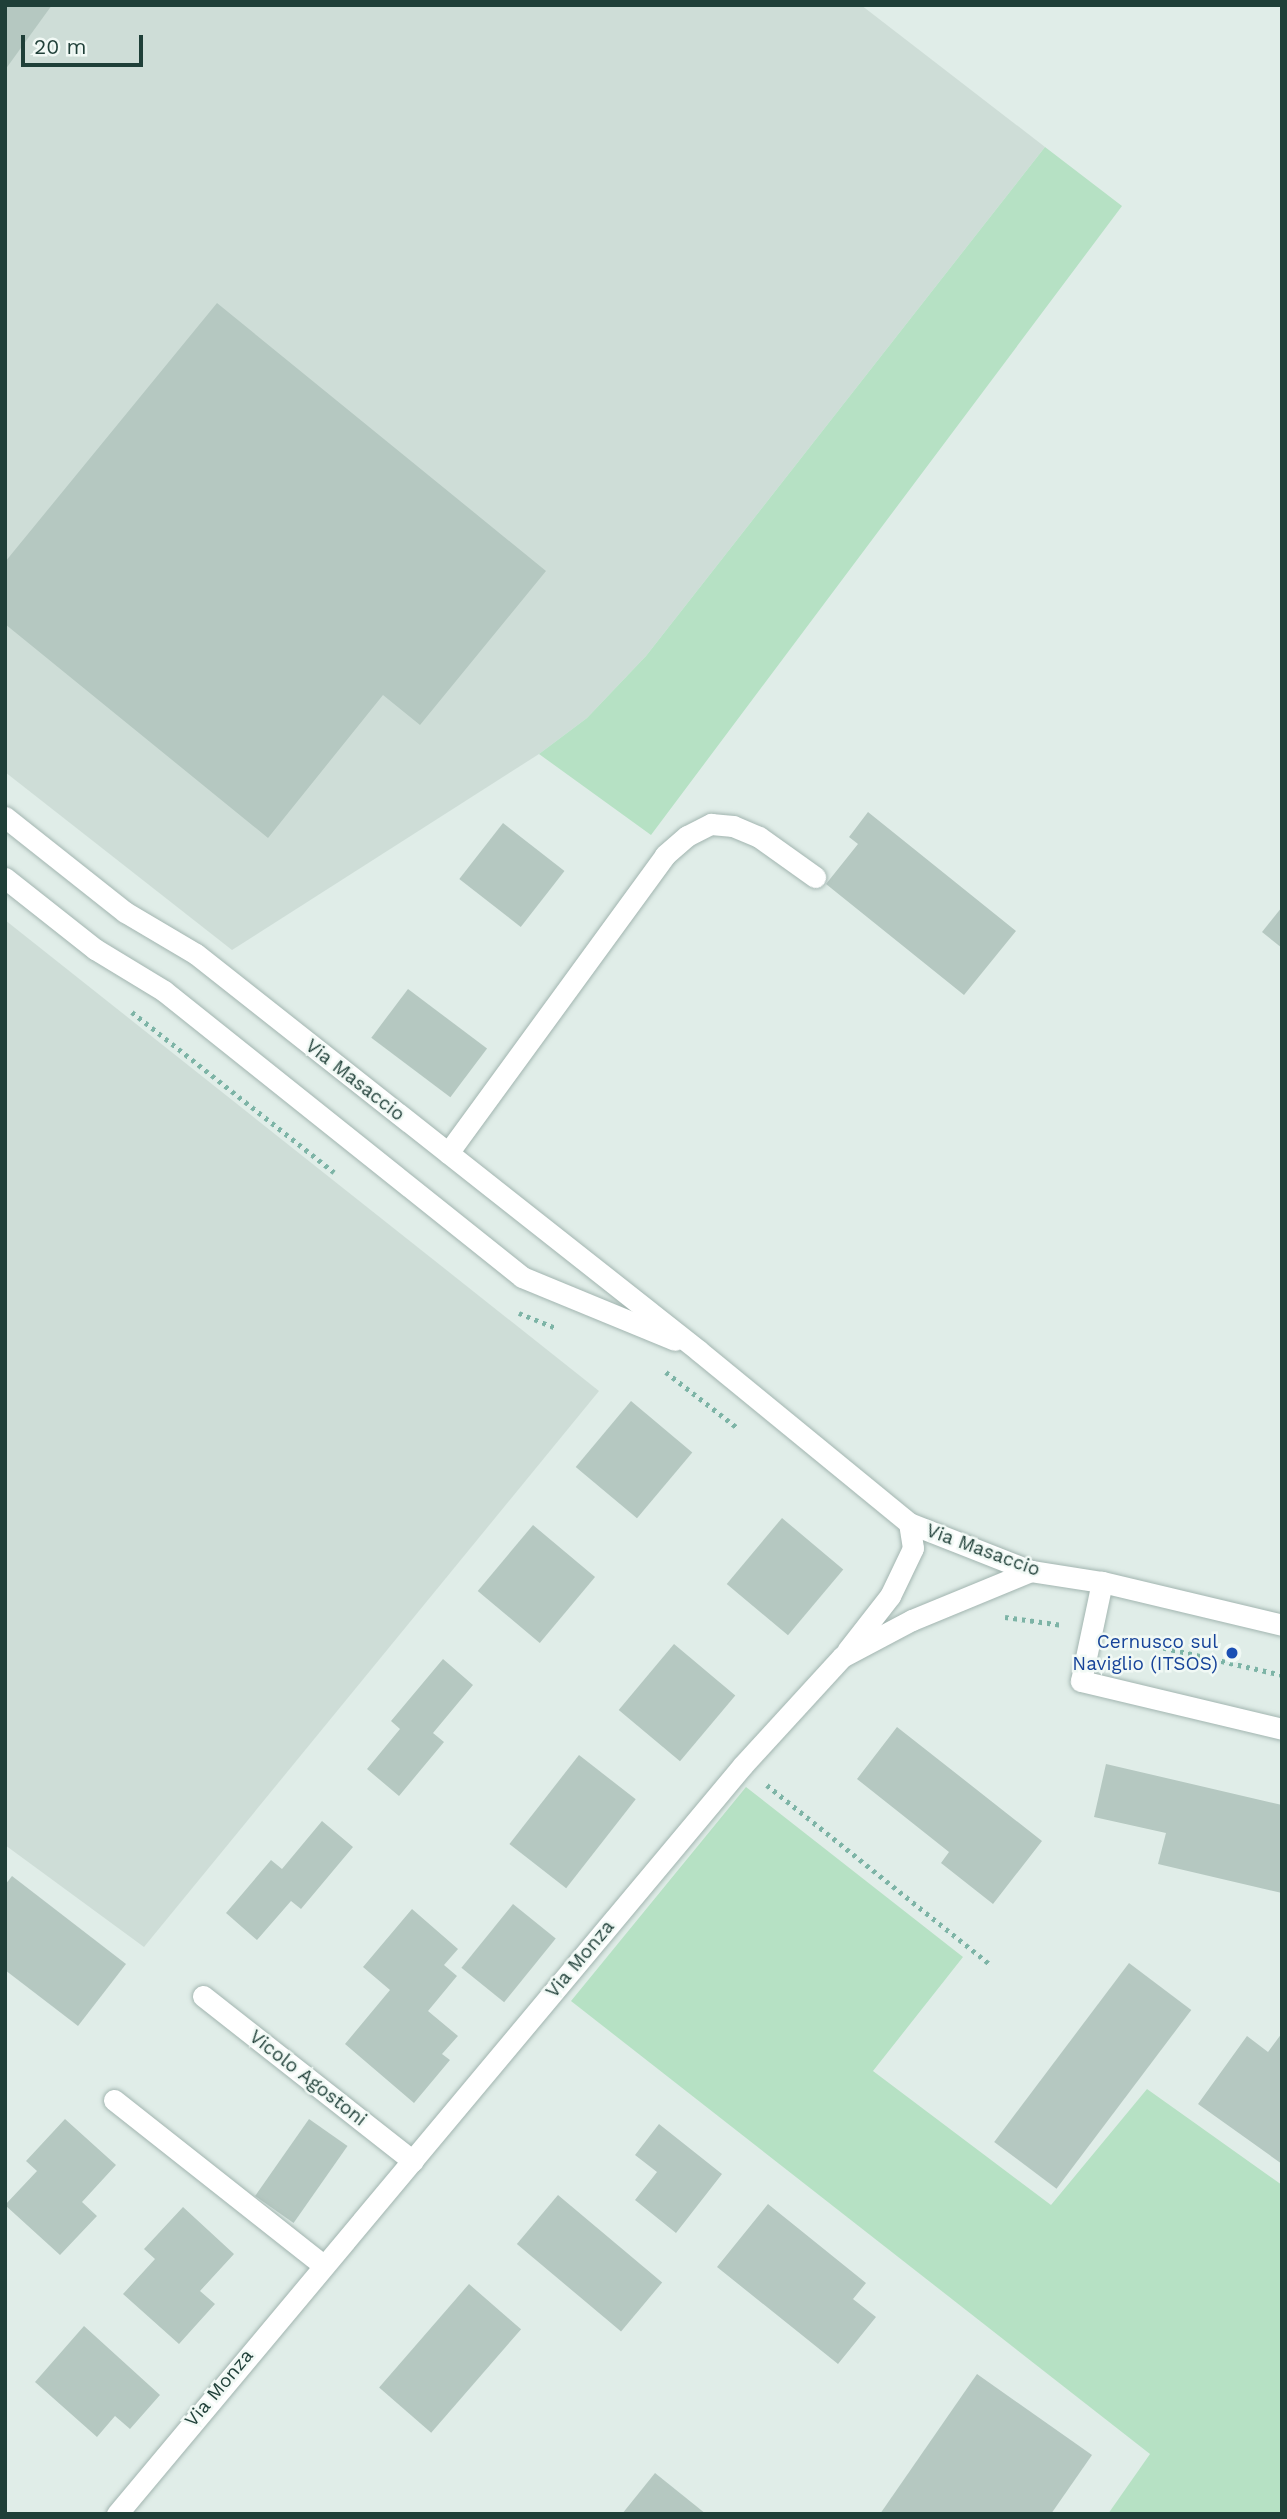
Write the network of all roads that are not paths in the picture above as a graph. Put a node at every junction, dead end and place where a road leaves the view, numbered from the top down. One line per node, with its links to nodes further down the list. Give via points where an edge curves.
1 (5, 817): 4 (street, Via Masaccio, via 125,912 196,954)
2 (815, 877): 4 (street, via 759,837 733,826 711,824 687,836 665,855)
3 (5, 878): 5 (street, Via Masaccio, via 95,950 164,991 522,1277)
4 (448, 1153): 5 (street, Via Masaccio)
5 (699, 1351): 6 (street, Via Masaccio)
6 (909, 1523): 7 (street, Via Masaccio); 10 (street, Via Monza, via 913,1548 890,1596)
7 (1031, 1571): 8 (street, Via Masaccio); 10 (street, Via Monza, via 912,1620)
8 (1102, 1582): 9 (street, Via Masaccio); 11 (street, via 1081,1681)
9 (1282, 1625)
10 (842, 1657): 14 (street, Via Monza, via 743,1765)
11 (1282, 1729)
12 (203, 1996): 14 (street, Vicolo Agostoni)
13 (114, 2100): 15 (street)
14 (413, 2161): 15 (street, Via Monza)
15 (323, 2265): 16 (street, Via Monza)
16 (117, 2514)

